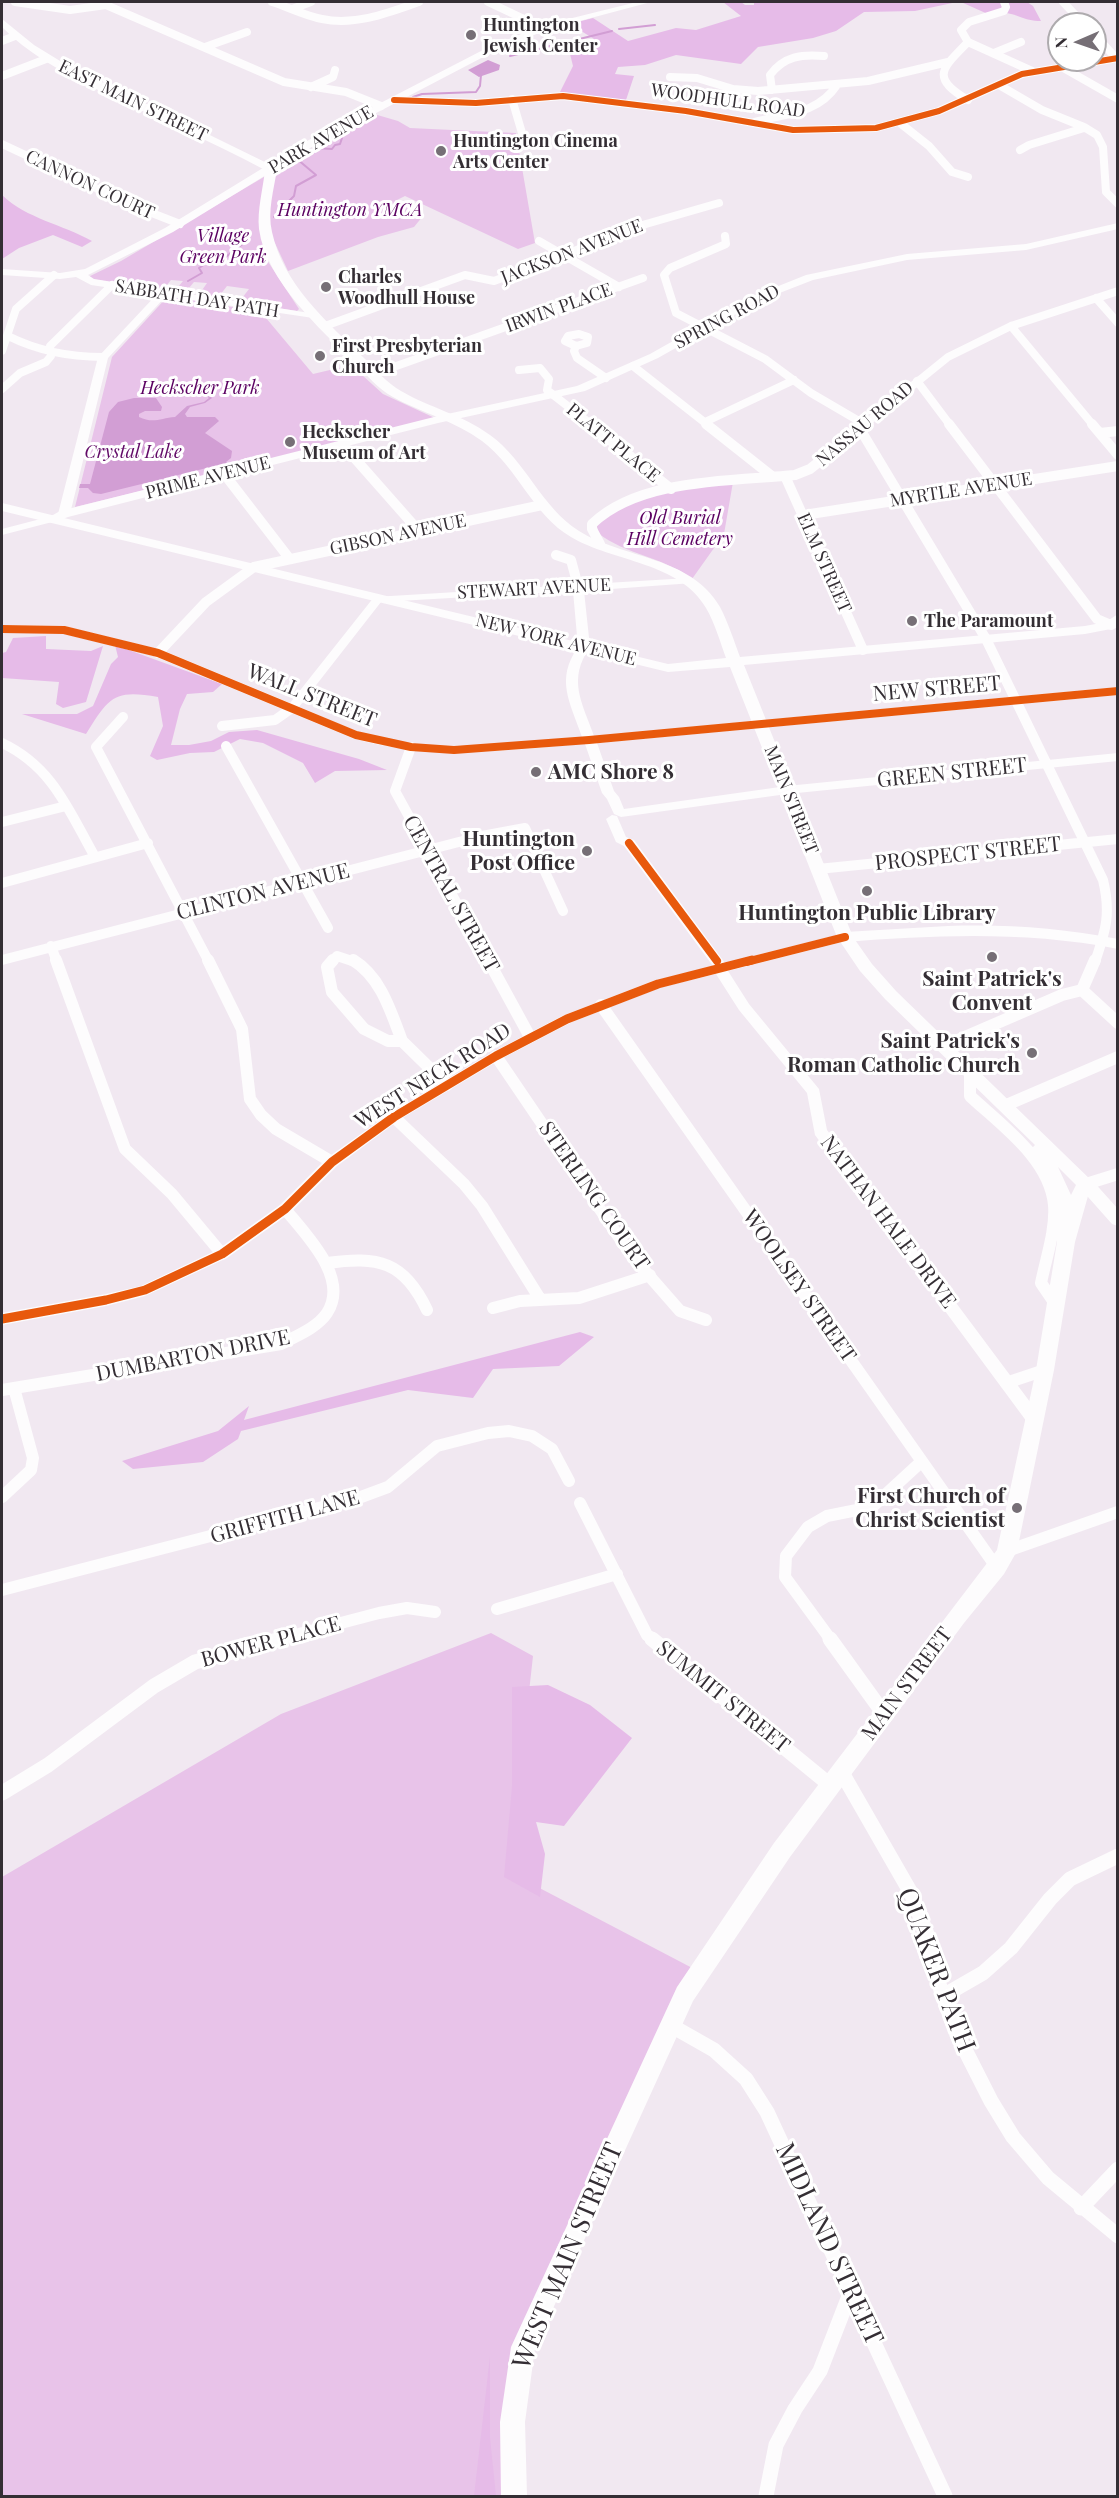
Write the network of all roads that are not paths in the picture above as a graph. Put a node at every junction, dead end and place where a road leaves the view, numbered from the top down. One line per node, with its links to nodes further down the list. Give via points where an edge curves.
1 (15, 2): 8 (street, via 65,12 90,10)
2 (272, 2): 9 (street)
3 (311, 2): 9 (street)
4 (417, 2): 9 (street, via 355,21 322,20)
5 (488, 2): 11 (street)
6 (646, 2): 11 (main road, PARK AVENUE)
7 (1004, 2): 15 (street, via 1006,7 999,14 964,25 961,30)
8 (105, 3): 17 (street)
9 (292, 9)
10 (2, 22): 13 (main road, EAST MAIN STREET)
11 (543, 28): 34 (main road, PARK AVENUE, via 486,52)
12 (247, 32): 17 (street)
13 (15, 36): 14 (street); 20 (main road, EAST MAIN STREET)
14 (2, 41)
15 (968, 42): 18 (street); 21 (street)
16 (1021, 42): 18 (street)
17 (205, 47): 30 (street, via 284,82)
18 (994, 53): 24 (street)
19 (825, 56): 31 (street, via 803,55 783,61 770,75)
20 (46, 58): 26 (street); 45 (main road, EAST MAIN STREET)
21 (948, 62): 28 (street); 35 (street, via 944,79)
22 (1047, 68): 24 (street, WOODHULL ROAD)
23 (335, 70): 30 (street, via 333,76)
24 (1032, 71): 29 (street, WOODHULL ROAD)
25 (1071, 72): 33 (street)
26 (2, 76)
27 (670, 77): 31 (street, via 697,78 747,91)
28 (837, 85): 31 (street); 37 (street, via 834,92 810,109)
29 (999, 85): 35 (street, WOODHULL ROAD); 39 (street, via 1050,115)
30 (310, 87): 36 (street, via 346,92)
31 (772, 90)
32 (512, 99): 34 (street, WOODHULL ROAD, via 467,103); 37 (street, WOODHULL ROAD, via 563,96); 40 (street)
33 (1118, 99)
34 (394, 100): 36 (main road, PARK AVENUE)
35 (968, 100): 38 (street, WOODHULL ROAD)
36 (381, 106): 45 (main road, PARK AVENUE, via 311,142)
37 (751, 122): 38 (street, WOODHULL ROAD, via 793,130 876,128)
38 (900, 123): 47 (street, via 929,146 952,172)
39 (1084, 128): 42 (street); 50 (street, via 1101,141 1104,185)
40 (522, 134)
41 (2, 144): 44 (street, CANNON COURT)
42 (1020, 150)
43 (2, 153): 46 (street, CANNON COURT)
44 (57, 169): 46 (street); 48 (street, CANNON COURT)
45 (271, 169): 52 (main road, PARK AVENUE); 68 (main road, MAIN STREET, via 265,228 272,253)
46 (48, 173): 48 (street, CANNON COURT)
47 (968, 177)
48 (93, 191): 51 (street, CANNON COURT)
49 (719, 203): 57 (street, JACKSON AVENUE, via 646,224)
50 (1118, 204)
51 (130, 209): 52 (street, CANNON COURT); 54 (street, CANNON COURT)
52 (180, 224): 54 (main road, PARK AVENUE)
53 (1118, 226): 71 (main road, SPRING ROAD, via 1026,247 908,257 839,269 775,289)
54 (169, 230): 59 (main road, PARK AVENUE)
55 (725, 236): 71 (street, via 726,244 670,268 664,275 676,313)
56 (539, 241): 57 (street)
57 (566, 255): 64 (street); 68 (street, JACKSON AVENUE, via 494,281 465,275)
58 (2, 272): 60 (main road, PARK AVENUE)
59 (80, 274): 60 (main road, PARK AVENUE); 62 (main road, SABBATH DAY PATH)
60 (54, 275): 62 (main road); 72 (street, via 16,309)
61 (643, 278): 64 (street, IRWIN PLACE)
62 (91, 282): 63 (main road, SABBATH DAY PATH)
63 (112, 285): 66 (main road, SABBATH DAY PATH); 75 (street, via 50,346)
64 (619, 287): 79 (street, IRWIN PLACE)
65 (1118, 291): 67 (street, NASSAU ROAD)
66 (163, 294): 68 (main road, SABBATH DAY PATH); 76 (street)
67 (1096, 298): 69 (street); 70 (street, NASSAU ROAD)
68 (320, 321): 79 (main road, MAIN STREET)
69 (1118, 323)
70 (1011, 326): 82 (street, NASSAU ROAD, via 948,357); 89 (street)
71 (705, 329): 77 (main road, SPRING ROAD); 81 (street, via 765,359)
72 (8, 336): 74 (street); 75 (street)
73 (576, 346): 80 (street, via 577,358)
74 (2, 351)
75 (49, 352): 76 (street); 83 (street, via 51,356 46,362 20,374)
76 (103, 357): 102 (street)
77 (633, 366): 80 (main road, SPRING ROAD); 86 (street)
78 (519, 370): 84 (street, via 540,368 549,380 547,390)
79 (374, 375): 85 (main road, MAIN STREET, via 396,394)
80 (606, 378): 84 (main road, SPRING ROAD)
81 (794, 380): 86 (street); 87 (street)
82 (917, 381): 87 (street, NASSAU ROAD); 96 (street)
83 (2, 389)
84 (556, 396): 85 (main road, SPRING ROAD); 97 (street, PLATT PLACE)
85 (450, 418): 90 (main road, PRIME AVENUE); 99 (main road, MAIN STREET, via 496,446)
86 (705, 422): 95 (street)
87 (862, 427): 94 (street, NASSAU ROAD, via 820,464); 98 (street)
88 (1118, 431): 89 (street)
89 (1100, 433): 91 (street)
90 (343, 445): 93 (main road, PRIME AVENUE); 103 (street)
91 (1118, 455)
92 (1118, 466): 96 (street, MYRTLE AVENUE)
93 (225, 475): 102 (main road, PRIME AVENUE); 107 (street)
94 (784, 476): 95 (street, NASSAU ROAD); 101 (street, ELM STREET)
95 (772, 477): 97 (street, NASSAU ROAD)
96 (996, 485): 98 (street, MYRTLE AVENUE); 112 (street, via 1097,619)
97 (670, 489): 105 (street, NASSAU ROAD, via 630,498 601,513 592,524)
98 (903, 499): 101 (street, MYRTLE AVENUE); 114 (street)
99 (542, 505): 103 (street, GIBSON AVENUE); 105 (main road, MAIN STREET, via 559,523)
100 (2, 507): 102 (main road, NEW YORK AVENUE)
101 (804, 515): 116 (street, ELM STREET)
102 (58, 517): 104 (street, PRIME AVENUE); 108 (main road, NEW YORK AVENUE)
103 (418, 531): 107 (street, GIBSON AVENUE)
104 (2, 532)
105 (600, 544): 109 (main road, MAIN STREET)
106 (556, 555): 110 (street, via 571,560)
107 (289, 558): 108 (street, GIBSON AVENUE)
108 (254, 567): 111 (main road, NEW YORK AVENUE); 117 (street, via 206,602)
109 (689, 581): 110 (street, STEWART AVENUE); 118 (main road, MAIN STREET, via 713,607)
110 (578, 586): 111 (street, STEWART AVENUE); 115 (street)
111 (378, 598): 115 (main road, NEW YORK AVENUE); 121 (street)
112 (1115, 624): 114 (main road, NEW YORK AVENUE)
113 (2, 629): 117 (street, WALL STREET, via 60,630)
114 (986, 639): 116 (main road, NEW YORK AVENUE); 120 (street)
115 (584, 647): 118 (main road, NEW YORK AVENUE, via 668,668); 125 (street, via 570,679)
116 (863, 650): 118 (main road, NEW YORK AVENUE)
117 (158, 653): 121 (street, WALL STREET)
118 (735, 661): 123 (main road, MAIN STREET)
119 (1118, 690): 120 (street, NEW STREET)
120 (1015, 700): 123 (street, NEW STREET); 130 (street)
121 (292, 708): 124 (street, via 275,720); 128 (street, WALL STREET, via 356,735)
122 (123, 717): 137 (street, via 96,747)
123 (760, 723): 125 (street, WALL STREET); 131 (main road, MAIN STREET)
124 (222, 726)
125 (589, 740): 128 (street, WALL STREET, via 454,750); 133 (street, via 608,793 604,797)
126 (2, 743): 132 (street, via 27,754 40,765)
127 (226, 746): 142 (street)
128 (411, 747): 138 (street, CENTRAL STREET, via 395,791)
129 (1118, 757): 130 (street, GREEN STREET)
130 (1047, 764): 131 (street, GREEN STREET); 136 (street)
131 (787, 790): 133 (street); 140 (main road, MAIN STREET)
132 (66, 806): 134 (street); 139 (street)
133 (616, 814): 151 (street, NATHAN HALE DRIVE, via 621,839 629,843)
134 (2, 822)
135 (1118, 839): 136 (street, PROSPECT STREET)
136 (1085, 842): 140 (street, PROSPECT STREET); 147 (street, via 1108,900)
137 (148, 843): 139 (street); 144 (street)
138 (428, 850): 142 (street, CLINTON AVENUE); 143 (street, CLINTON AVENUE, via 525,828); 155 (street, CENTRAL STREET)
139 (95, 857): 141 (street)
140 (818, 869): 146 (main road, MAIN STREET)
141 (2, 883)
142 (304, 883): 144 (street, CLINTON AVENUE); 145 (street)
143 (563, 911)
144 (185, 913): 149 (street, CLINTON AVENUE); 164 (street, via 242,1029 250,1099 276,1129)
145 (328, 928)
146 (845, 937): 147 (main road, via 1000,928); 151 (street, WEST NECK ROAD); 157 (main road, MAIN STREET, via 868,971)
147 (1100, 940): 148 (main road); 152 (street)
148 (1118, 944)
149 (51, 946): 150 (street, CLINTON AVENUE); 170 (street, via 125,1149 172,1194)
150 (2, 960)
151 (722, 969): 153 (street, WEST NECK ROAD, via 658,984); 180 (street, NATHAN HALE DRIVE, via 744,1007 813,1092 820,1131)
152 (1082, 990): 154 (street); 157 (street)
153 (601, 1005): 155 (street, WEST NECK ROAD); 183 (street, WOOLSEY STREET)
154 (1118, 1023)
155 (530, 1037): 158 (street, WEST NECK ROAD)
156 (402, 1041): 156 (street, via 388,1041 364,1029 332,992 327,967 336,956 359,963 370,975); 161 (street)
157 (944, 1046): 160 (main road, MAIN STREET)
158 (496, 1056): 161 (street, WEST NECK ROAD); 172 (street, STERLING COURT, via 631,1255)
159 (1118, 1057): 162 (street)
160 (970, 1072): 162 (main road, MAIN STREET); 174 (street, via 970,1096 1037,1163 1050,1185 1054,1209 1041,1283)
161 (447, 1085): 163 (street, WEST NECK ROAD)
162 (1009, 1112): 166 (main road, MAIN STREET); 169 (main road, MAIN STREET, via 1058,1180 1064,1202)
163 (394, 1117): 164 (street, WEST NECK ROAD); 173 (street, via 482,1206)
164 (332, 1162): 167 (street, WEST NECK ROAD)
165 (1118, 1174): 166 (street)
166 (1086, 1184): 168 (main road); 169 (main road, MAIN STREET, via 1079,1192)
167 (285, 1209): 170 (street, WEST NECK ROAD); 171 (street, DUMBARTON DRIVE)
168 (1118, 1220)
169 (1066, 1242): 174 (main road, MAIN STREET)
170 (222, 1254): 177 (street, WEST NECK ROAD, via 145,1290)
171 (327, 1263): 176 (street, via 352,1259 386,1263 406,1274 419,1290); 181 (street, DUMBARTON DRIVE, via 334,1286 333,1304 324,1320 306,1334 281,1344)
172 (650, 1275): 173 (street, via 579,1298); 178 (street, STERLING COURT, via 680,1311)
173 (540, 1299): 175 (street)
174 (1056, 1305): 179 (main road, MAIN STREET)
175 (493, 1308)
176 (427, 1310)
177 (2, 1320)
178 (706, 1320)
179 (1045, 1370): 180 (street); 182 (main road, MAIN STREET)
180 (1006, 1383): 182 (street, NATHAN HALE DRIVE)
181 (8, 1389): 185 (street, via 33,1458 31,1470)
182 (1033, 1418): 188 (main road, MAIN STREET)
183 (921, 1462): 188 (street, WOOLSEY STREET); 193 (street, via 872,1507 827,1516 808,1527 786,1556 785,1577)
184 (569, 1481): 190 (street, GRIFFITH LANE, via 552,1449 532,1436 509,1431 488,1433 436,1446 388,1487 362,1497)
185 (2, 1497)
186 (580, 1503): 189 (street, SUMMIT STREET)
187 (1118, 1512): 188 (street)
188 (1002, 1559): 193 (main road, MAIN STREET)
189 (617, 1574): 191 (street); 194 (street, SUMMIT STREET, via 647,1635)
190 (2, 1590)
191 (496, 1609)
192 (435, 1612): 195 (street, BOWER PLACE, via 407,1608 379,1612 195,1662 154,1686 48,1765)
193 (884, 1714): 194 (main road, MAIN STREET)
194 (835, 1778): 197 (street, QUAKER PATH, via 911,1893 927,1934); 198 (main road, MAIN STREET, via 710,1954)
195 (2, 1793)
196 (1118, 1856): 197 (street, via 1070,1879 1011,1948 983,1973)
197 (943, 1996): 200 (street, QUAKER PATH, via 955,2030 1013,2137 1048,2178)
198 (670, 2025): 202 (street, MIDLAND STREET, via 714,2050 746,2079 767,2112); 203 (main road, WEST MAIN STREET, via 523,2347 511,2420)
199 (1118, 2169): 200 (street)
200 (1081, 2208): 201 (street, QUAKER PATH)
201 (1118, 2236)
202 (851, 2290): 204 (street, via 820,2371 776,2445); 205 (street, MIDLAND STREET)
203 (514, 2496)
204 (766, 2496)
205 (945, 2496)

